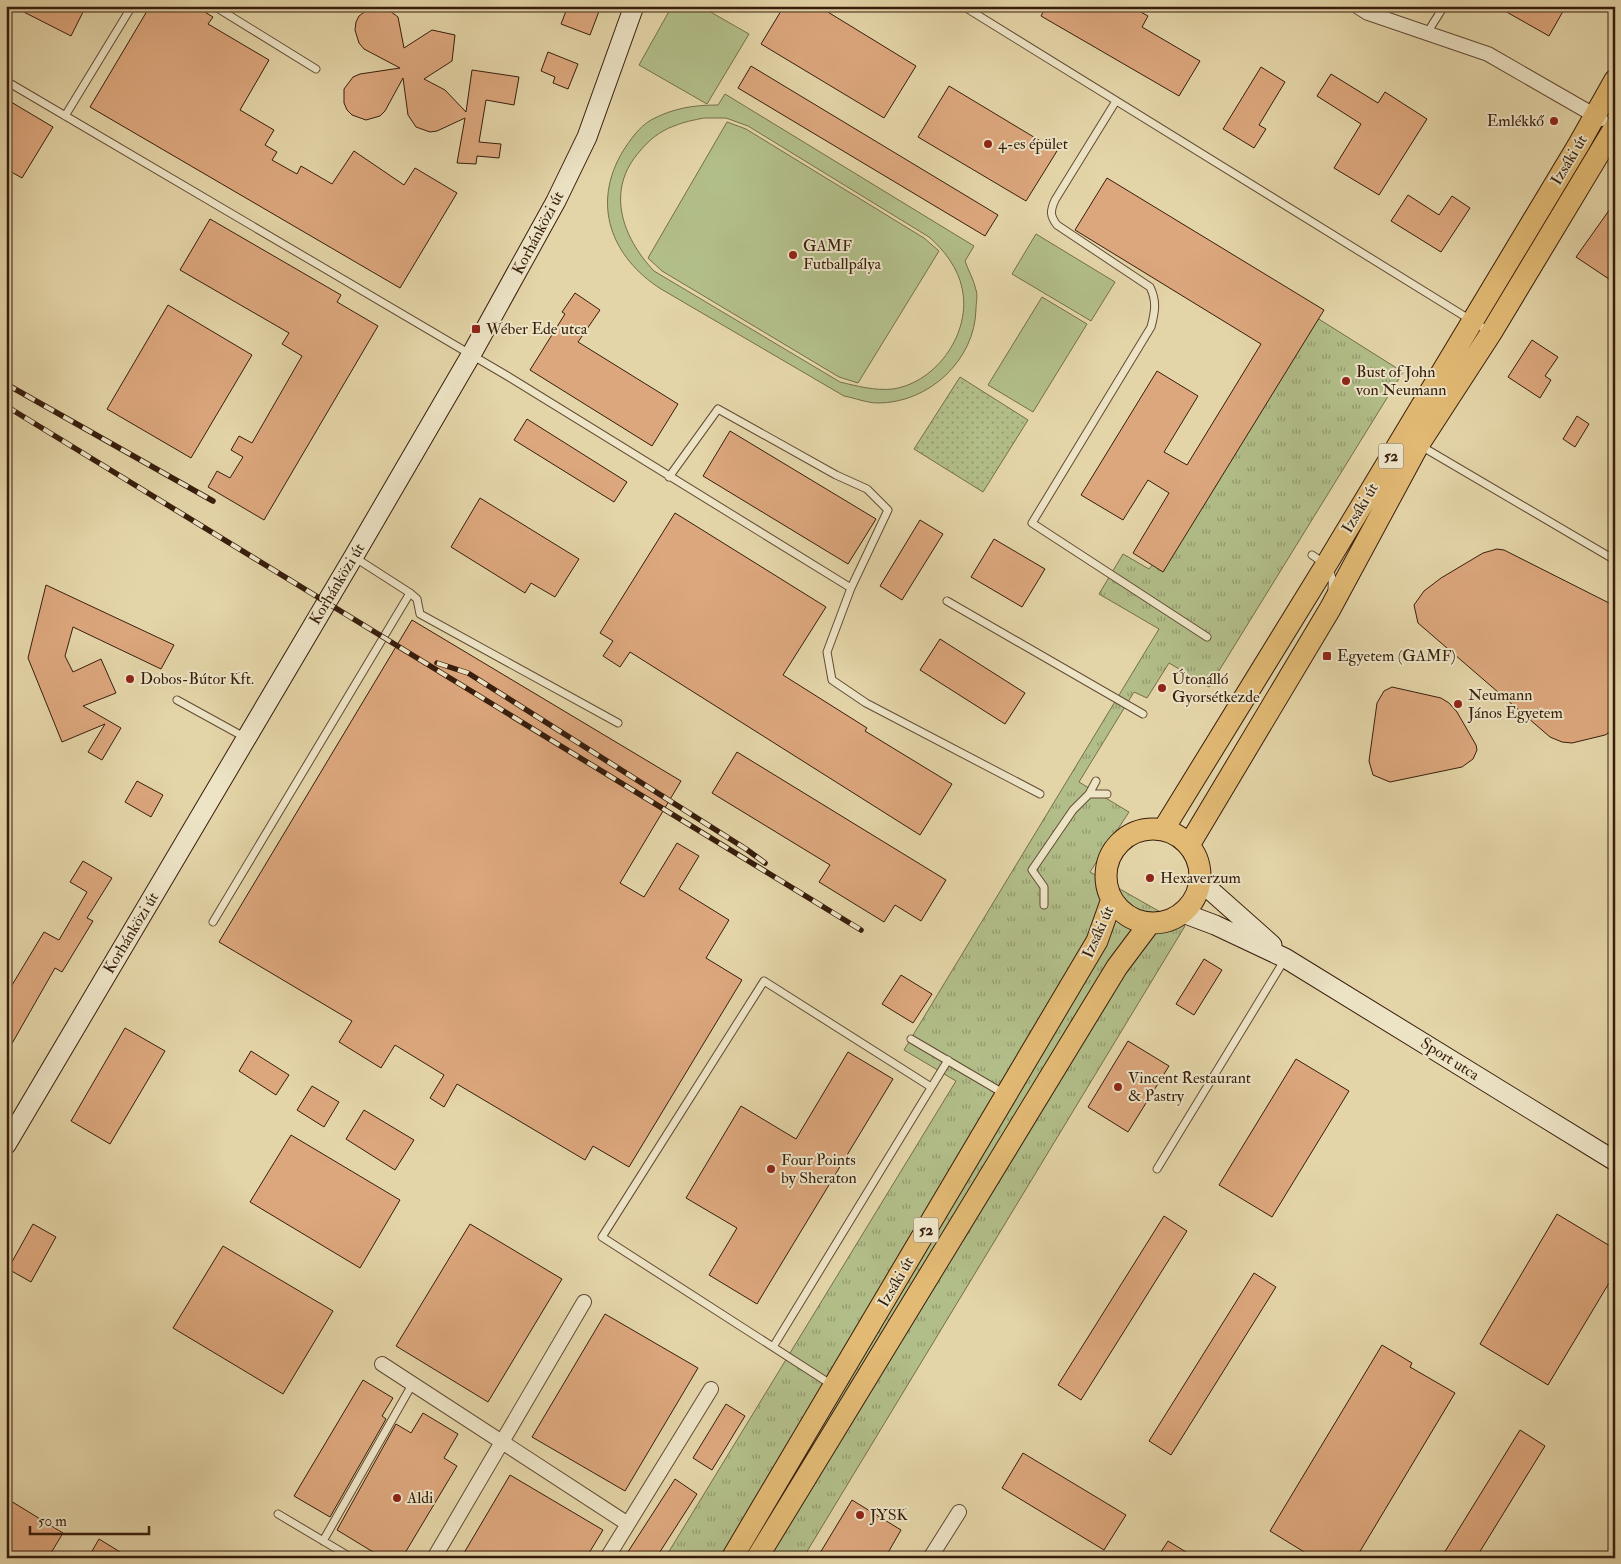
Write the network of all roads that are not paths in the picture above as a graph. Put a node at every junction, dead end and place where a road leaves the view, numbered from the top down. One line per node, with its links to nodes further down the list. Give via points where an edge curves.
1 (132, 6): 13 (lane)
2 (214, 6): 8 (lane)
3 (634, 6): 17 (street, Korhánközi út, via 586,137 556,201)
4 (963, 6): 11 (lane)
5 (1357, 6): 7 (street, via 1368,13)
6 (1444, 6): 7 (lane)
7 (1428, 33): 12 (street, via 1488,54)
8 (316, 69)
9 (1615, 80): 12 (main road, Izsáki út / 52)
10 (6, 81): 13 (lane)
11 (1116, 101): 15 (lane); 27 (lane, via 1055,200 1051,217 1057,225 1150,287 1154,314 1151,327 1032,523)
12 (1595, 115): 14 (street); 15 (main road, Izsáki út / 52)
13 (65, 116): 17 (lane)
14 (1615, 127): 16 (main road, Izsáki út / 52)
15 (1472, 322): 16 (lane); 21 (main road, Izsáki út / 52)
16 (1491, 333): 18 (main road, Izsáki út / 52)
17 (471, 355): 19 (lane); 20 (street, Korhánközi út)
18 (1419, 444): 22 (lane); 26 (main road, Izsáki út / 52)
19 (669, 477): 23 (lane); 23 (lane, via 718,409 867,489 888,510)
20 (354, 556): 24 (lane); 31 (street, Korhánközi út)
21 (1319, 560): 26 (lane, via 1333,578); 36 (main road, Izsáki út / 52)
22 (1615, 560)
23 (851, 588): 33 (lane, via 827,652 832,680 866,703)
24 (410, 593): 30 (lane, via 417,599 420,614); 42 (lane)
25 (947, 601): 29 (lane)
26 (1330, 609): 37 (main road, Izsáki út / 52)
27 (1207, 637)
28 (177, 700): 31 (lane)
29 (1143, 714)
30 (618, 723)
31 (247, 738): 49 (street, Korhánközi út)
32 (1096, 781): 34 (lane)
33 (1040, 794)
34 (1089, 794): 35 (lane); 40 (lane, via 1072,810 1032,870 1044,887)
35 (1107, 794)
36 (1162, 830): 37 (main road, via 1182,838); 39 (main road, via 1139,831 1119,844 1108,864 1106,876)
37 (1189, 845): 38 (main road, via 1199,862)
38 (1200, 881): 41 (main road, via 1195,899); 44 (street)
39 (1112, 899): 43 (main road, via 1124,913); 48 (main road, Izsáki út / 52, via 1097,941)
40 (1044, 906)
41 (1183, 913): 43 (main road, via 1171,920); 44 (street)
42 (213, 922)
43 (1150, 923): 67 (main road, Izsáki út / 52, via 1112,975)
44 (1285, 958): 50 (street, Sport utca); 51 (lane)
45 (911, 1038): 46 (lane)
46 (948, 1060): 47 (lane); 48 (lane)
47 (931, 1087): 53 (lane); 53 (lane, via 764,981 602,1237)
48 (1006, 1095): 56 (main road, Izsáki út / 52)
49 (6, 1145)
50 (1615, 1161)
51 (1157, 1168)
52 (584, 1302): 58 (street)
53 (772, 1347): 56 (lane)
54 (382, 1364): 55 (street)
55 (413, 1383): 58 (street); 62 (lane)
56 (834, 1387): 66 (main road, Izsáki út / 52)
57 (711, 1389): 61 (street)
58 (502, 1442): 61 (street); 64 (street)
59 (959, 1512): 68 (street)
60 (278, 1514): 62 (lane)
61 (628, 1524): 65 (street)
62 (323, 1541): 63 (lane)
63 (352, 1558)
64 (434, 1558)
65 (607, 1558)
66 (732, 1558)
67 (757, 1558)
68 (930, 1558)

